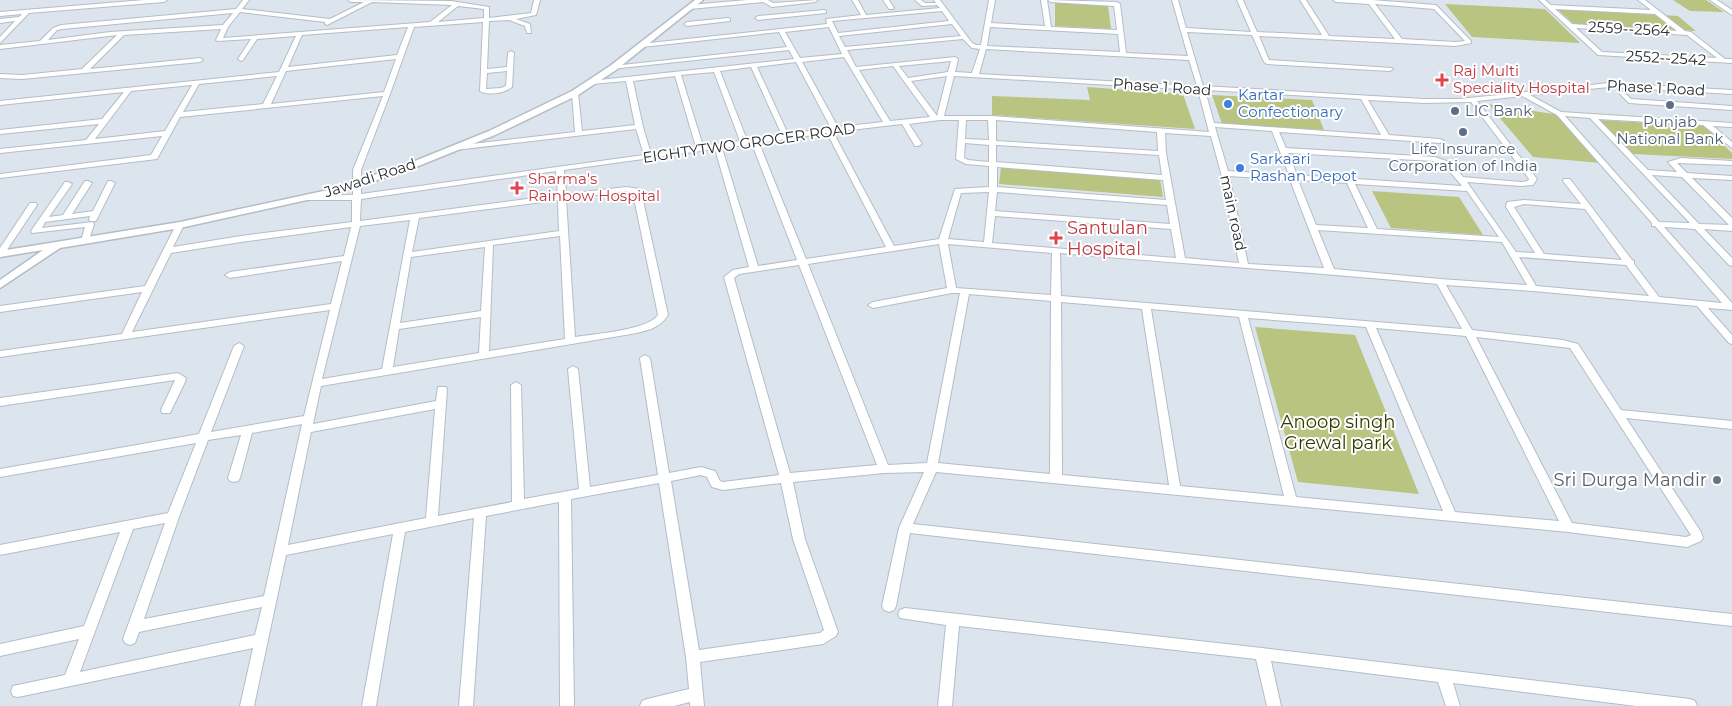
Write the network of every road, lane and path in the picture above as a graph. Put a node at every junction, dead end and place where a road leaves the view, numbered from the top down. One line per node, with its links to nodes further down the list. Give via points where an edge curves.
1 (58, 0): 33 (street)
2 (164, 0): 22 (street)
3 (246, 0): 35 (street)
4 (352, 0): 25 (street)
5 (537, 0): 42 (street, via 534,14)
6 (699, 0): 30 (street, Jawadi Road)
7 (765, 0): 8 (street, via 772,5); 30 (street)
8 (817, 0): 37 (street)
9 (855, 0): 41 (street)
10 (886, 0): 31 (street)
11 (918, 0): 27 (street, via 924,5)
12 (992, 0): 53 (street)
13 (1044, 0): 57 (street)
14 (1051, 0): 28 (street)
15 (1175, 0): 59 (street, main road)
16 (1240, 0): 65 (street)
17 (1303, 0): 70 (street)
18 (1336, 0): 23 (street)
19 (1542, 0): 29 (street)
20 (1641, 0): 38 (street)
21 (1713, 0): 39 (street)
22 (149, 1): 24 (street)
23 (1369, 1): 72 (street); 72 (street, via 1439,8 1469,42)
24 (108, 2): 33 (street)
25 (369, 2): 26 (street); 48 (street)
26 (454, 2): 45 (street, via 486,8); 51 (street)
27 (938, 2): 32 (street)
28 (1116, 2): 61 (street)
29 (1549, 7): 38 (street); 55 (street)
30 (690, 8): 74 (street, Jawadi Road)
31 (891, 8)
32 (944, 9): 41 (street); 49 (street)
33 (48, 10): 34 (street)
34 (28, 11): 40 (street); 44 (street)
35 (237, 11): 48 (street); 56 (street); 73 (street, via 61,27)
36 (726, 11): 46 (street)
37 (824, 12): 43 (street); 50 (street)
38 (1655, 12): 62 (street)
39 (1732, 13)
40 (0, 14)
41 (865, 17): 50 (street)
42 (508, 18): 45 (street); 60 (street, via 526,24)
43 (758, 18)
44 (21, 19): 47 (street); 71 (street)
45 (488, 20): 51 (street); 99 (street)
46 (728, 20): 52 (street); 66 (street)
47 (0, 21)
48 (332, 21): 64 (street)
49 (953, 22): 67 (street); 69 (street)
50 (830, 23): 58 (street); 67 (street)
51 (430, 24): 54 (street)
52 (687, 24)
53 (988, 25): 57 (street); 77 (street)
54 (411, 26): 64 (street); 81 (street)
55 (1569, 26): 62 (street, 2559--2564); 86 (street, 2552--2542, via 1600,54)
56 (225, 27): 63 (street); 68 (street, via 220,40)
57 (1048, 28): 61 (street)
58 (781, 30): 66 (street); 76 (street)
59 (1185, 30): 65 (street); 82 (street, main road)
60 (529, 32)
61 (1120, 32): 80 (street)
62 (1686, 33): 86 (street)
63 (122, 34): 73 (street); 97 (street)
64 (303, 34): 68 (street); 98 (street)
65 (1254, 34): 70 (street); 88 (street)
66 (734, 35): 74 (street)
67 (836, 35): 78 (street)
68 (255, 38): 83 (street)
69 (965, 38): 77 (street, via 972,46); 78 (street)
70 (1327, 38): 72 (street)
71 (0, 41)
72 (1400, 41)
73 (42, 43): 75 (street)
74 (642, 45): 92 (street, Jawadi Road)
75 (0, 47)
76 (792, 48): 85 (street); 92 (street)
77 (983, 49): 80 (street); 102 (street)
78 (845, 52): 85 (street); 94 (street)
79 (511, 53): 91 (street)
80 (1123, 54): 82 (street)
81 (400, 57): 98 (street); 114 (street)
82 (1193, 58): 109 (street, main road)
83 (240, 59)
84 (200, 60): 97 (street)
85 (798, 60): 89 (street); 135 (street)
86 (1723, 60): 87 (street, 2552--2542)
87 (1732, 61)
88 (1267, 62): 95 (street); 96 (street)
89 (753, 64): 93 (street); 139 (street)
90 (895, 64): 94 (street); 101 (street, via 954,58); 105 (street)
91 (511, 68): 99 (street); 99 (street, via 509,87 502,90 483,91)
92 (614, 68): 106 (street, Jawadi Road)
93 (716, 68): 100 (street); 145 (street)
94 (854, 69): 129 (street)
95 (1390, 69)
96 (1269, 70)
97 (84, 71): 103 (street)
98 (282, 72): 107 (street); 118 (street)
99 (483, 72)
100 (677, 73): 104 (street); 151 (street)
101 (951, 74): 102 (street, Phase 1 Road); 105 (street, Phase 1 Road); 123 (street)
102 (975, 75): 109 (street, Phase 1 Road)
103 (0, 76)
104 (630, 79): 106 (street); 131 (street)
105 (907, 80): 123 (street)
106 (592, 82): 111 (street, Jawadi Road)
107 (197, 83): 108 (street); 121 (street)
108 (129, 90): 117 (street); 126 (street)
109 (1201, 90): 115 (street, Phase 1 Road); 132 (street, main road)
110 (1732, 92): 112 (street, Phase 1 Road, via 1622,84)
111 (575, 93): 138 (street); 150 (street, Jawadi Road)
112 (1521, 93): 116 (street, Phase 1 Road); 120 (street)
113 (1622, 93): 119 (street, via 1629,101)
114 (387, 94): 118 (street); 172 (street, via 356,172)
115 (1364, 98): 116 (street, Phase 1 Road, via 1441,102); 140 (street)
116 (1472, 99): 166 (street, via 1533,179 1521,184)
117 (0, 103)
118 (266, 106): 121 (street)
119 (1732, 108)
120 (1559, 114): 122 (street); 189 (street)
121 (178, 115): 137 (street)
122 (1592, 116): 128 (street); 159 (street)
123 (937, 118): 124 (street, EIGHTYTWO GROCER ROAD); 127 (street, EIGHTYTWO GROCER ROAD)
124 (963, 118): 125 (street, EIGHTYTWO GROCER ROAD); 144 (street)
125 (992, 118): 133 (street, EIGHTYTWO GROCER ROAD); 146 (street)
126 (105, 121): 136 (street); 142 (street)
127 (904, 122): 129 (street, EIGHTYTWO GROCER ROAD); 147 (street)
128 (1706, 123): 130 (street); 149 (street)
129 (888, 124): 135 (street, EIGHTYTWO GROCER ROAD)
130 (1732, 125)
131 (639, 127): 138 (street); 155 (street)
132 (1212, 129): 133 (street, EIGHTYTWO GROCER ROAD); 134 (street, EIGHTYTWO GROCER ROAD); 160 (street, main road)
133 (1160, 130): 154 (street)
134 (1275, 130): 140 (street, EIGHTYTWO GROCER ROAD); 152 (street)
135 (832, 131): 139 (street, EIGHTYTWO GROCER ROAD); 203 (street)
136 (0, 132)
137 (169, 133): 142 (street); 162 (street, via 151,158)
138 (579, 134): 150 (street)
139 (786, 137): 143 (street, EIGHTYTWO GROCER ROAD)
140 (1386, 137): 141 (street, EIGHTYTWO GROCER ROAD)
141 (1440, 140)
142 (89, 141): 153 (street)
143 (755, 141): 145 (street, EIGHTYTWO GROCER ROAD); 212 (street)
144 (961, 141): 146 (street); 157 (street, via 962,161)
145 (744, 143): 148 (street, EIGHTYTWO GROCER ROAD)
146 (991, 143): 154 (street); 157 (street)
147 (918, 144)
148 (718, 146): 151 (street, EIGHTYTWO GROCER ROAD); 216 (street)
149 (1732, 146)
150 (455, 148): 172 (street, Jawadi Road)
151 (700, 149): 155 (street, EIGHTYTWO GROCER ROAD)
152 (1283, 150): 164 (street); 166 (street, via 1435,159 1449,165)
153 (0, 151)
154 (1162, 153): 163 (street)
155 (648, 157): 158 (street, EIGHTYTWO GROCER ROAD)
156 (1732, 163): 161 (street, via 1673,161)
157 (992, 165): 163 (street); 173 (street)
158 (560, 169): 175 (street); 177 (street, EIGHTYTWO GROCER ROAD)
159 (1645, 172): 161 (street); 191 (street)
160 (1224, 173): 164 (street); 215 (street, main road)
161 (1684, 175): 165 (street); 186 (street)
162 (0, 176)
163 (1167, 178): 178 (street)
164 (1294, 178): 168 (street); 193 (street)
165 (1732, 178)
166 (1460, 179): 174 (street)
167 (1567, 181): 180 (street)
168 (1350, 182): 174 (street); 195 (street)
169 (88, 183): 184 (street)
170 (111, 183): 181 (street)
171 (68, 184): 185 (street)
172 (356, 185): 176 (street, Jawadi Road); 177 (street)
173 (992, 189): 178 (street); 182 (street); 199 (street, via 958,191)
174 (1469, 189): 197 (street)
175 (561, 197): 183 (street); 196 (street); 239 (street, via 630,188 637,191 663,315 654,326)
176 (306, 198): 177 (street, EIGHTYTWO GROCER ROAD); 190 (street, Jawadi Road)
177 (358, 198): 188 (street)
178 (1171, 204): 192 (street)
179 (33, 205): 206 (street)
180 (1588, 207): 209 (street, via 1524,202 1510,204); 213 (street)
181 (96, 213): 184 (street); 187 (street)
182 (990, 213): 192 (street); 201 (street)
183 (415, 216): 188 (street); 208 (street)
184 (66, 217): 185 (street)
185 (43, 220): 187 (street, via 35,231)
186 (1732, 223)
187 (90, 224): 198 (street)
188 (356, 224): 205 (street); 210 (street)
189 (1655, 224): 191 (street); 230 (street)
190 (180, 225): 198 (street, Jawadi Road); 205 (street)
191 (1697, 226): 194 (street); 214 (street)
192 (1175, 227): 211 (street)
193 (1313, 227): 195 (street); 217 (street)
194 (1732, 228)
195 (1374, 231): 197 (street)
196 (563, 232): 200 (street); 239 (street)
197 (1505, 240): 207 (street)
198 (85, 241): 202 (street, Jawadi Road)
199 (943, 241): 201 (street); 203 (street); 223 (street)
200 (489, 244): 208 (street); 233 (street)
201 (988, 244): 204 (street)
202 (57, 246): 206 (street, Jawadi Road); 220 (street)
203 (891, 248): 212 (street)
204 (1056, 250): 211 (street); 225 (street)
205 (167, 251): 222 (street)
206 (0, 254)
207 (1513, 254): 209 (street); 221 (street)
208 (407, 255): 236 (street)
209 (1541, 256): 213 (street)
210 (348, 258): 218 (street); 229 (street)
211 (1182, 261): 215 (street)
212 (801, 262): 216 (street); 259 (street)
213 (1631, 263): 226 (street)
214 (1732, 263)
215 (1244, 266): 217 (street, main road)
216 (754, 269): 263 (street, via 736,272 729,278)
217 (1330, 271): 219 (street, main road)
218 (230, 274)
219 (1440, 282): 221 (street, main road); 237 (street)
220 (0, 285)
221 (1533, 288): 226 (street, main road)
222 (147, 289): 232 (street); 238 (street)
223 (952, 290): 224 (street); 227 (street)
224 (964, 293): 225 (street); 258 (street)
225 (1057, 300): 231 (street); 264 (street)
226 (1656, 300): 228 (street, main road)
227 (873, 304)
228 (1699, 304): 230 (street, main road); 240 (street)
229 (336, 306): 238 (street); 247 (street)
230 (1731, 306)
231 (1146, 307): 234 (street); 265 (street)
232 (0, 309)
233 (486, 313): 236 (street); 243 (street)
234 (1243, 315): 235 (street); 268 (street)
235 (1370, 325): 237 (street); 271 (street)
236 (394, 327): 246 (street)
237 (1469, 333): 253 (street, via 1563,342 1574,346); 275 (street)
238 (126, 335): 242 (street)
239 (570, 340): 243 (street)
240 (1732, 341)
241 (239, 346): 257 (street)
242 (0, 354)
243 (484, 355): 246 (street)
244 (645, 358): 262 (street)
245 (573, 368): 266 (street)
246 (386, 371): 247 (street)
247 (316, 383): 254 (street)
248 (516, 385): 269 (street)
249 (442, 389): 251 (street)
250 (0, 402): 252 (street, via 178,376 180,382)
251 (441, 404): 254 (street); 273 (street)
252 (166, 410)
253 (1618, 413): 255 (street); 275 (street, via 1697,538 1687,542)
254 (307, 424): 256 (street); 279 (street)
255 (1732, 425)
256 (248, 429): 257 (street); 261 (street)
257 (202, 439): 260 (street); 272 (street)
258 (932, 467): 259 (street); 264 (street); 277 (street)
259 (884, 469): 263 (street)
260 (0, 473)
261 (234, 478)
262 (664, 478): 263 (street, via 705,471 711,474 716,484 723,486); 266 (street); 289 (street)
263 (786, 478): 289 (street, via 799,539 831,632 823,638)
264 (1056, 478): 265 (street)
265 (1175, 489): 268 (street)
266 (586, 492): 267 (street)
267 (565, 496): 269 (street); 297 (street)
268 (1291, 500): 271 (street)
269 (518, 504): 270 (street)
270 (480, 513): 273 (street); 296 (street)
271 (1451, 516): 275 (street)
272 (173, 517): 274 (street); 280 (street, via 132,633)
273 (432, 521): 276 (street)
274 (129, 526): 278 (street); 285 (street)
275 (1568, 527)
276 (400, 528): 279 (street); 295 (street)
277 (905, 528): 281 (street); 284 (street)
278 (0, 550)
279 (280, 551): 280 (street)
280 (270, 600): 286 (street)
281 (889, 606)
282 (905, 614): 283 (street)
283 (953, 620): 288 (street); 299 (street)
284 (1732, 620)
285 (89, 631): 287 (street); 291 (street)
286 (261, 640): 291 (street); 294 (street)
287 (0, 650)
288 (1262, 654): 290 (street); 300 (street)
289 (692, 657): 293 (street)
290 (1443, 676): 301 (street); 302 (street)
291 (70, 680): 292 (street)
292 (18, 691)
293 (696, 700): 298 (street)
294 (247, 706)
295 (369, 706)
296 (466, 706)
297 (567, 706)
298 (647, 706)
299 (945, 706)
300 (1274, 706)
301 (1453, 706)
302 (1690, 706)

